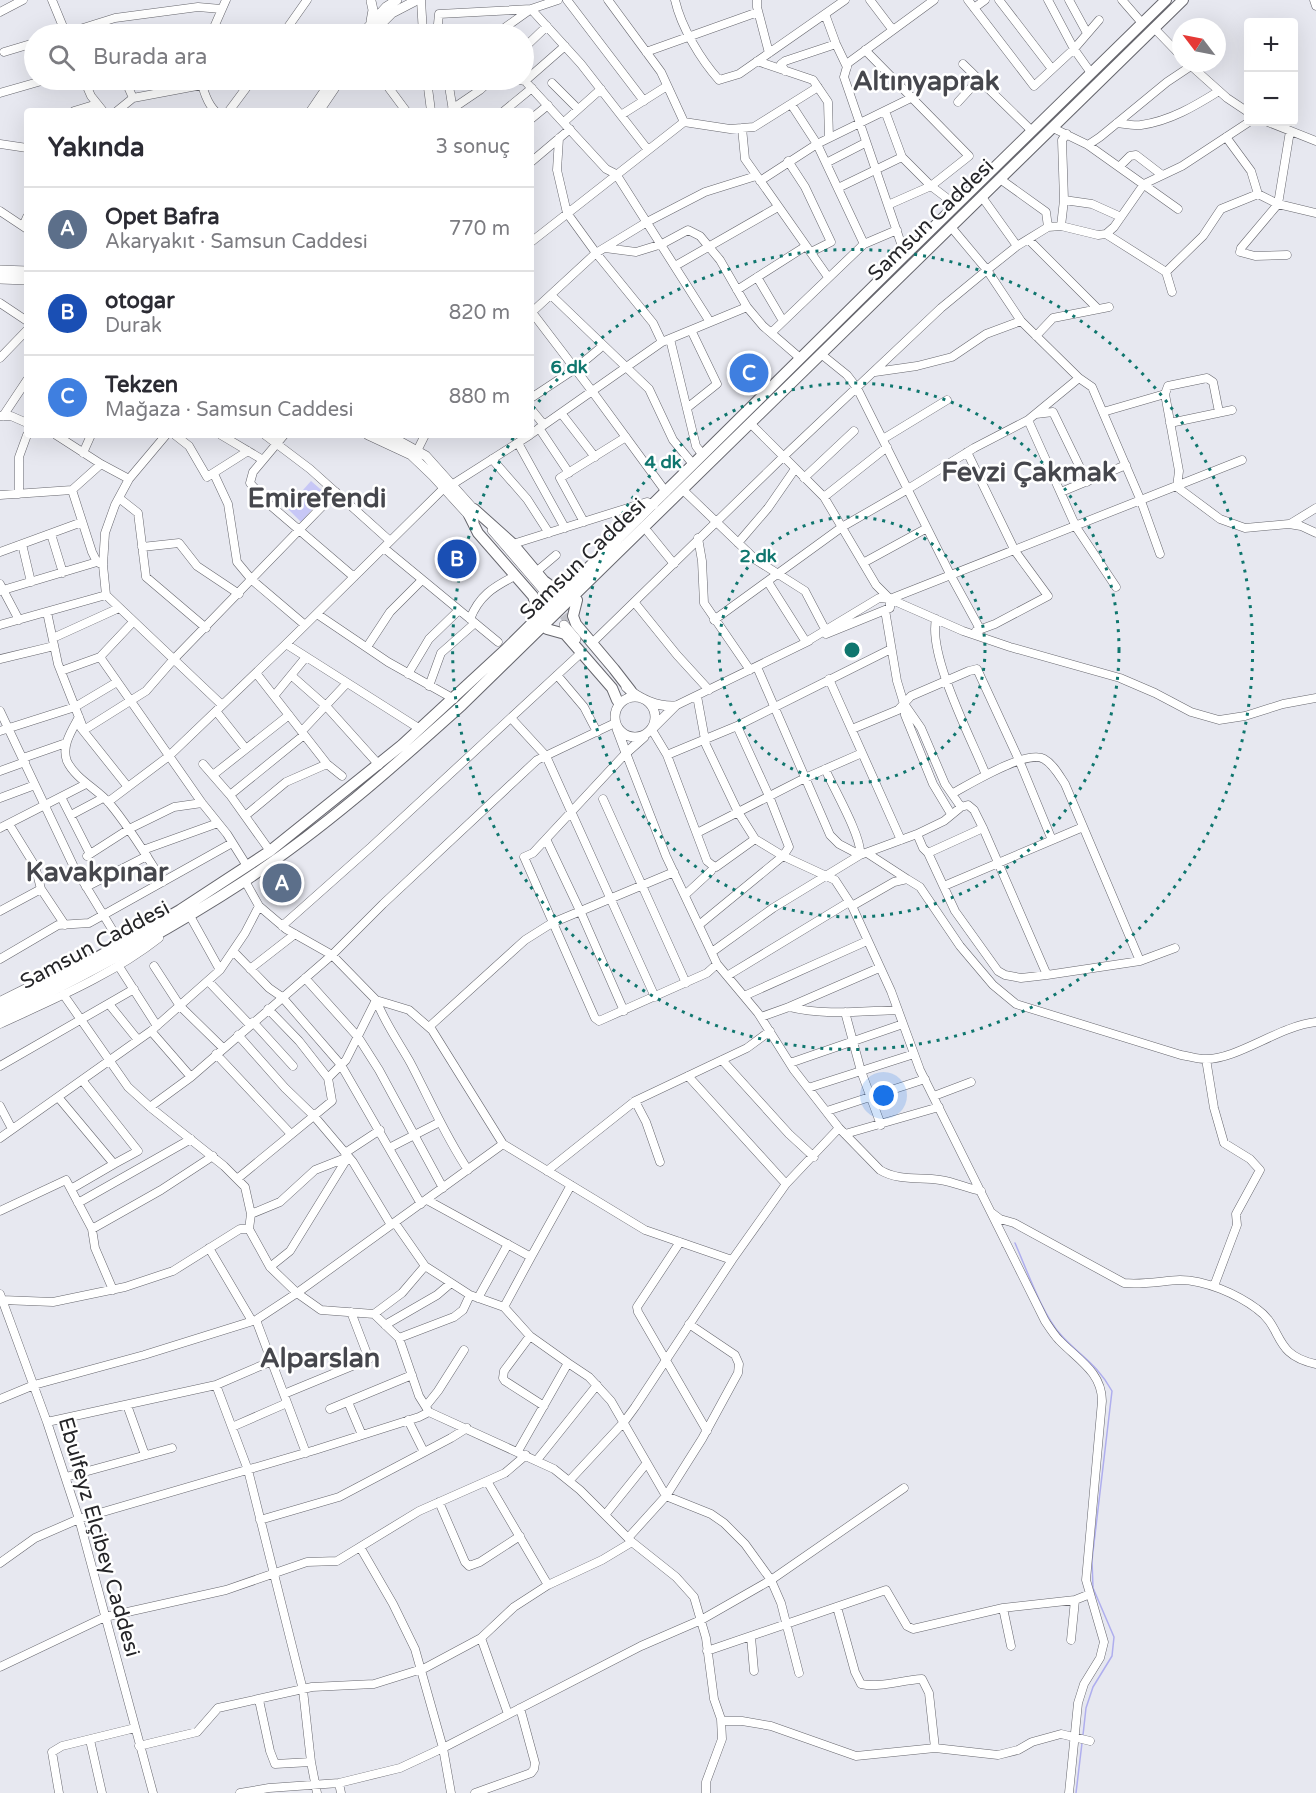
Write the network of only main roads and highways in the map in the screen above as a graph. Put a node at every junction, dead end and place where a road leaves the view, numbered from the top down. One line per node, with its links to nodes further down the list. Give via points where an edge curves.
1 (370, 0): 6 (main road)
2 (397, 0): 6 (main road)
3 (420, 0): 8 (main road, via 396,10)
4 (1166, 0): 20 (highway, Samsun Caddesi, via 702,454 666,492)
5 (1183, 0): 20 (highway, Samsun Caddesi, via 682,489)
6 (371, 21): 7 (main road)
7 (369, 24)
8 (380, 24)
9 (325, 90): 11 (main road)
10 (333, 90): 12 (main road)
11 (313, 108)
12 (321, 108)
13 (0, 270): 14 (main road)
14 (24, 271)
15 (0, 279): 16 (main road)
16 (24, 280)
17 (374, 438): 19 (main road, via 411,455)
18 (393, 438): 19 (main road, via 426,456)
19 (449, 486): 21 (main road)
20 (658, 508): 22 (highway, via 636,515); 24 (highway, via 648,532); 29 (highway, Samsun Caddesi)
21 (471, 512): 22 (highway, via 513,544 551,586); 23 (main road); 25 (highway, via 478,533 532,596)
22 (563, 586): 25 (highway)
23 (544, 597)
24 (577, 600): 26 (highway); 27 (highway, via 573,616 576,624)
25 (533, 615): 29 (highway, via 457,689)
26 (548, 629): 29 (highway, via 477,697); 30 (highway, via 565,634 582,652 612,688)
27 (631, 691): 28 (main road); 30 (main road, via 566,623 615,685)
28 (644, 699): 30 (main road, via 638,697); 32 (main road, via 655,714); 32 (main road, via 675,706)
29 (458, 702): 33 (highway, Samsun Caddesi, via 270,851 156,924 120,942); 33 (highway, Samsun Caddesi, via 349,803 245,881 115,959)
30 (616, 705): 31 (main road)
31 (615, 723): 32 (main road, via 629,737); 32 (main road, via 626,753)
32 (650, 731)
33 (62, 985): 34 (highway, Samsun Caddesi); 35 (highway, Samsun Caddesi)
34 (0, 1007)
35 (0, 1017)

